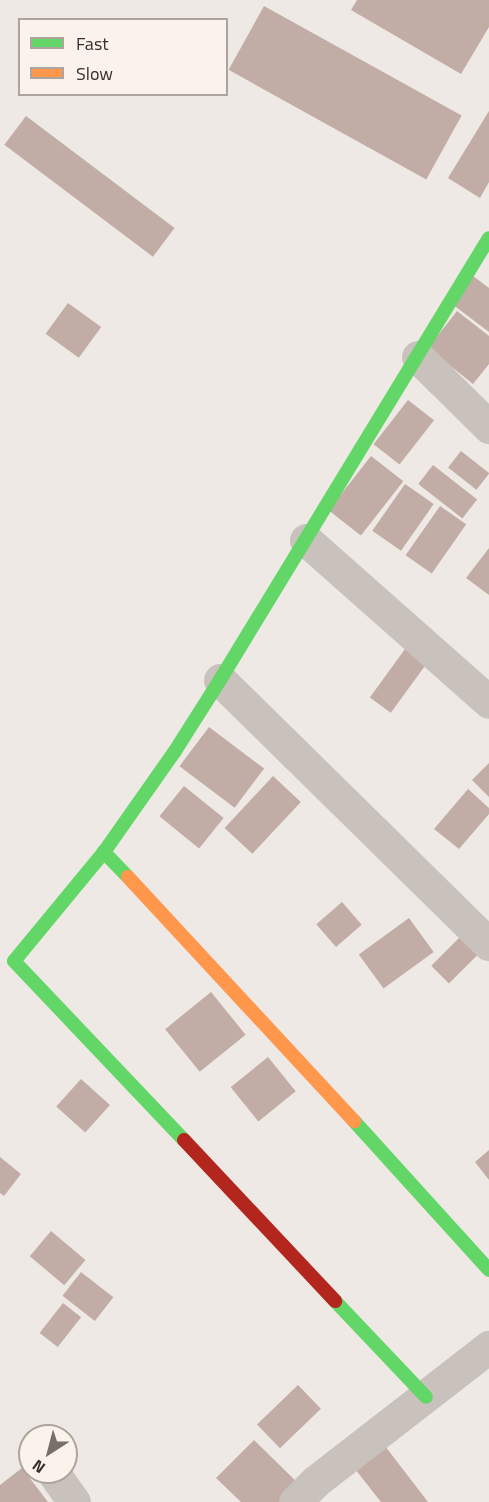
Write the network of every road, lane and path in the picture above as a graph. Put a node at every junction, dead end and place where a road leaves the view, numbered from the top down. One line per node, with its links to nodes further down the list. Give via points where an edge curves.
1 (489, 238): 2 (street)
2 (418, 357): 3 (street); 4 (street)
3 (489, 427)
4 (306, 540): 5 (street); 6 (street)
5 (220, 681): 7 (street); 8 (street)
6 (489, 702)
7 (104, 852): 9 (street); 10 (street)
8 (489, 944)
9 (7, 968): 12 (street)
10 (489, 1270)
11 (489, 1347): 12 (street)
12 (426, 1398): 15 (street)
13 (61, 1484): 14 (street)
14 (74, 1502)
15 (294, 1502)

